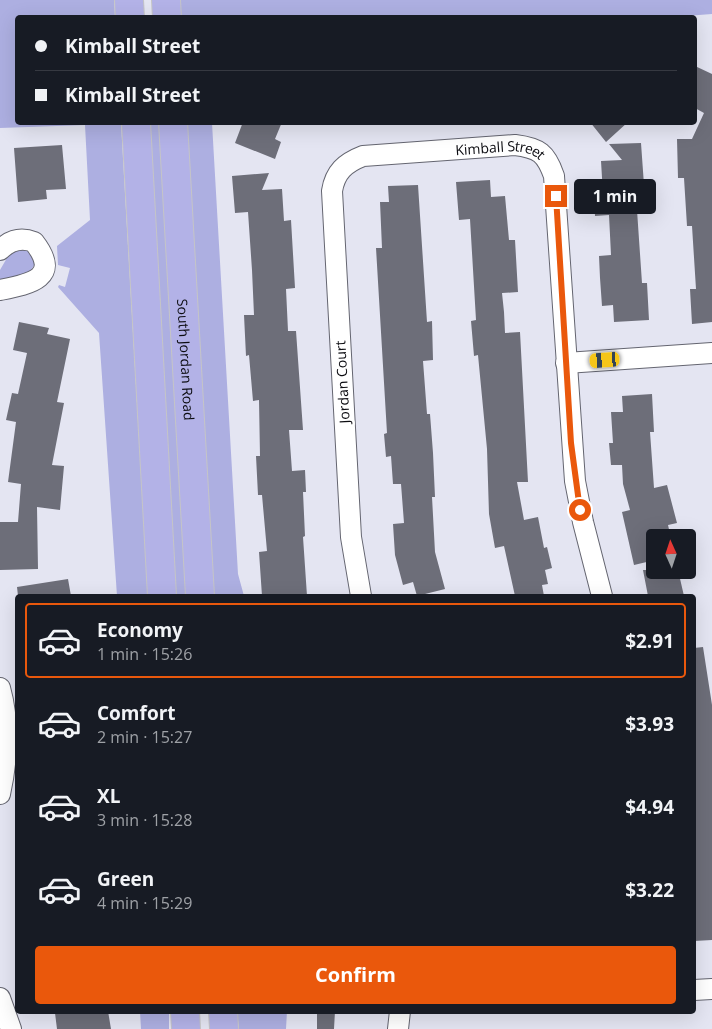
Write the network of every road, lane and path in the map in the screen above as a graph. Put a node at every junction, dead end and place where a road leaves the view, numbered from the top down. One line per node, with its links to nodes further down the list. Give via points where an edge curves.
1 (130, 0): 3 (main road)
2 (166, 0): 4 (main road)
3 (130, 15)
4 (167, 15)
5 (136, 125): 12 (main road)
6 (173, 125): 13 (main road, South Jordan Road)
7 (340, 169): 11 (street, Kimball Street, via 352,160 374,154 515,145 542,153 554,176); 14 (street, Jordan Court, via 332,192 352,537)
8 (0, 250): 9 (street, via 9,242 25,239 34,242 44,260 44,271 33,283)
9 (0, 290)
10 (712, 353): 11 (street)
11 (566, 363): 15 (street, Kimball Street, via 575,481)
12 (162, 594)
13 (200, 594)
14 (361, 594)
15 (601, 594)
16 (0, 688): 17 (street, via 7,751)
17 (0, 794)
18 (712, 989): 19 (street)
19 (696, 990)
20 (0, 998): 24 (street)
21 (185, 1014): 25 (main road)
22 (223, 1014): 26 (main road)
23 (400, 1014): 27 (street)
24 (12, 1029)
25 (186, 1029)
26 (224, 1029)
27 (398, 1029)

